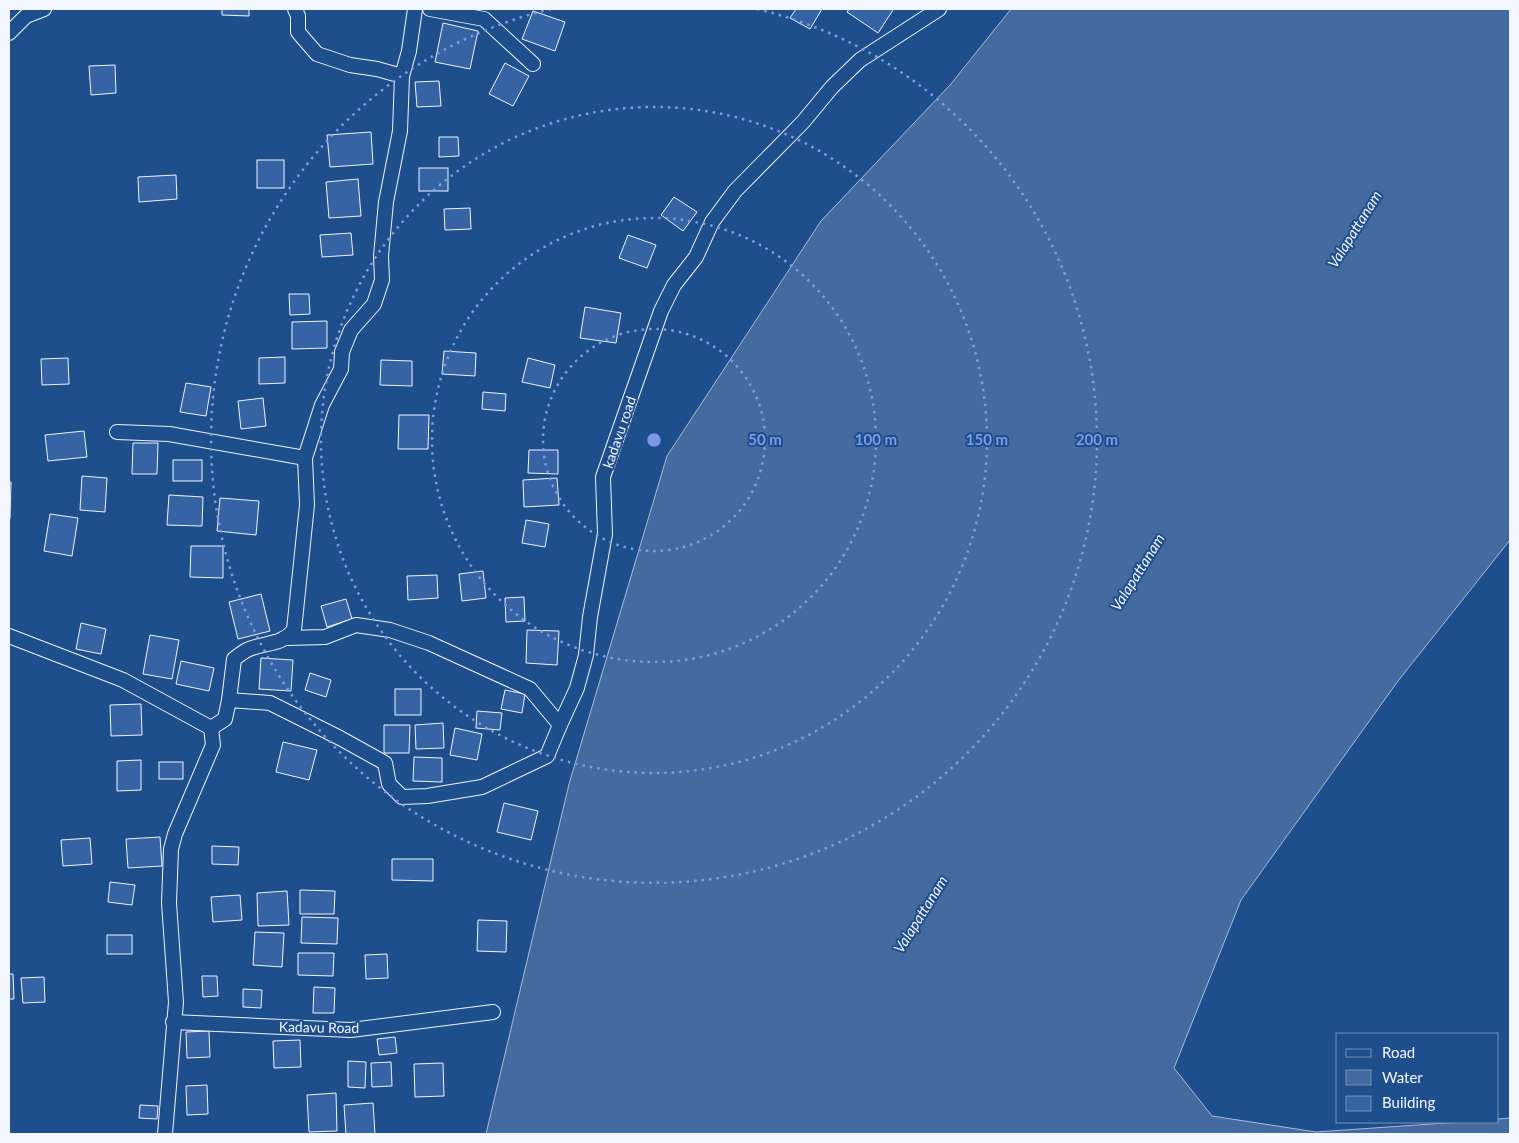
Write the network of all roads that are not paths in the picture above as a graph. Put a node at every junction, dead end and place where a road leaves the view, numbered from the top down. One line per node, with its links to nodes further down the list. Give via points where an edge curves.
1 (44, 9): 6 (street, via 26,16)
2 (295, 9): 8 (street, via 298,32 317,54)
3 (415, 9): 8 (street)
4 (430, 9): 7 (street, via 484,19)
5 (940, 9): 14 (street, kadavu road, via 860,60 735,191 712,222 696,257 674,285 660,311 603,477 605,534 586,655 577,688)
6 (9, 33)
7 (533, 64)
8 (402, 76): 10 (street, via 400,131 386,202 382,280 374,304 351,330 342,352 341,369 322,405)
9 (117, 432): 10 (street, via 169,434)
10 (305, 458): 12 (street, via 303,562 294,630)
11 (9, 636): 15 (street, via 124,680)
12 (288, 638): 13 (street, via 247,650 234,659); 14 (street, via 325,637 356,625 390,630 430,643 530,689)
13 (229, 700): 14 (street, kadavu road, via 270,703 385,763 389,784 402,797 482,787 498,780 547,756); 15 (street, via 225,719)
14 (560, 725)
15 (211, 728): 17 (street, via 213,745 171,849 169,904 176,1002)
16 (493, 1012): 17 (street, Kadavu Road, via 351,1030)
17 (174, 1022): 18 (street)
18 (164, 1134)

